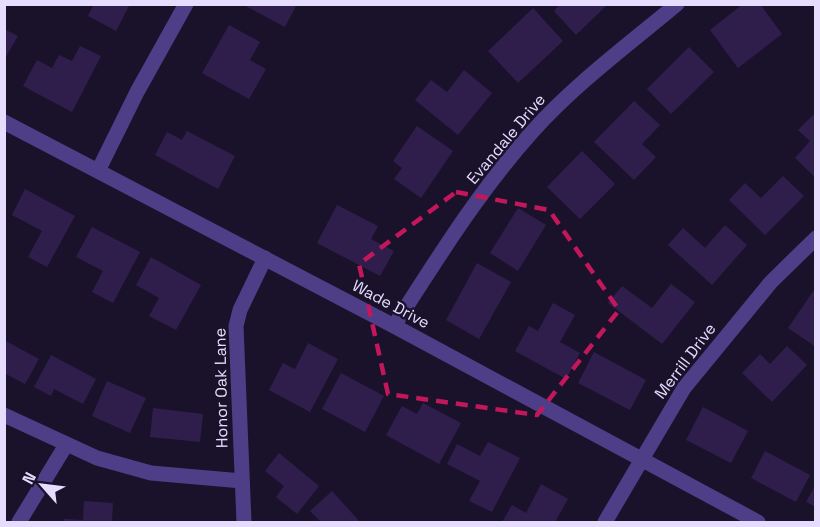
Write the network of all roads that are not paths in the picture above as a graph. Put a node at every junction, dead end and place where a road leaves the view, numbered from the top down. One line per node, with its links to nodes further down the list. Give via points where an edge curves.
1 (186, 4): 4 (street)
2 (677, 4): 7 (street, Evandale Drive, via 564,99 533,131 456,230)
3 (4, 122): 4 (street, Wade Drive)
4 (98, 171): 6 (street, Wade Drive)
5 (816, 238): 10 (street, Merrill Drive, via 771,282 684,388)
6 (265, 258): 7 (street, Wade Drive); 11 (street, Honor Oak Lane, via 236,326)
7 (394, 326): 10 (street, Wade Drive)
8 (4, 415): 9 (street)
9 (66, 445): 11 (street, via 97,458 151,472); 13 (street)
10 (640, 458): 14 (street, Merrill Drive); 15 (street, Wade Drive)
11 (243, 481): 12 (street, Honor Oak Lane)
12 (246, 521)
13 (19, 522)
14 (605, 522)
15 (758, 522)

